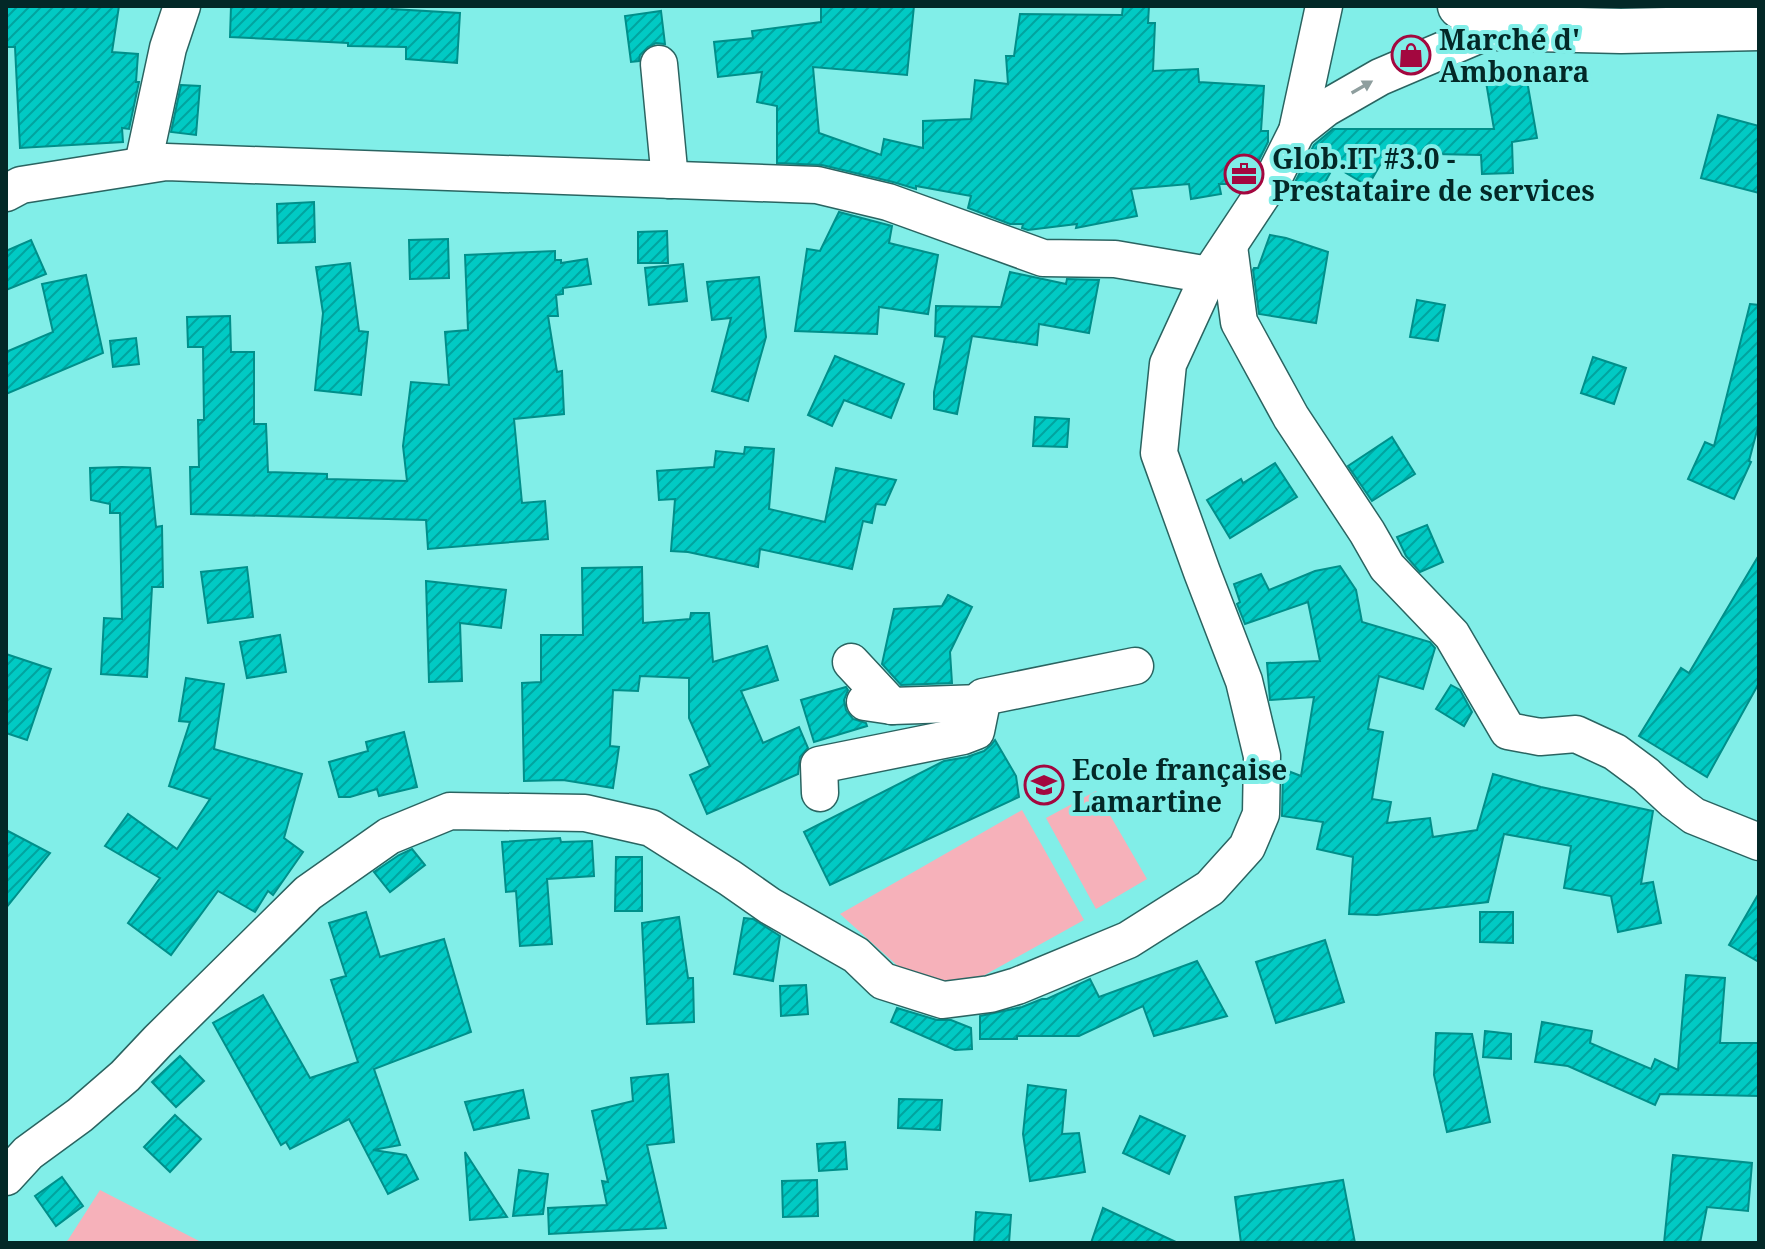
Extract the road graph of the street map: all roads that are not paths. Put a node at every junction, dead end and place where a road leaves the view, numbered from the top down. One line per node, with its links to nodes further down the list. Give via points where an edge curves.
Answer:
1 (182, 6): 7 (street)
2 (1324, 6): 6 (street)
3 (1477, 17): 4 (main road, via 1621,31); 6 (street, one-way to 3)
4 (1759, 28)
5 (659, 64): 8 (street)
6 (1297, 131): 10 (street, via 1274,177)
7 (143, 164): 8 (street); 9 (street, via 21,185)
8 (670, 180): 10 (street, via 817,185 888,202 1043,258)
9 (6, 193)
10 (1219, 260): 15 (street, via 1239,322 1291,417 1387,567 1452,635 1508,731 1540,737 1576,734 1615,752 1694,816); 16 (street, via 1168,364 1159,453 1244,681 1262,756 1261,814 1247,847 1210,888 1128,940 1017,986 943,1000 883,981 856,955 651,828 585,813 450,811 389,836 308,893 125,1076 28,1153)
11 (851, 662): 13 (street, via 878,704)
12 (1135, 666): 13 (street, via 983,697)
13 (982, 703): 14 (street, via 976,731 963,736 819,765)
14 (820, 793)
15 (1759, 842)
16 (6, 1177)

